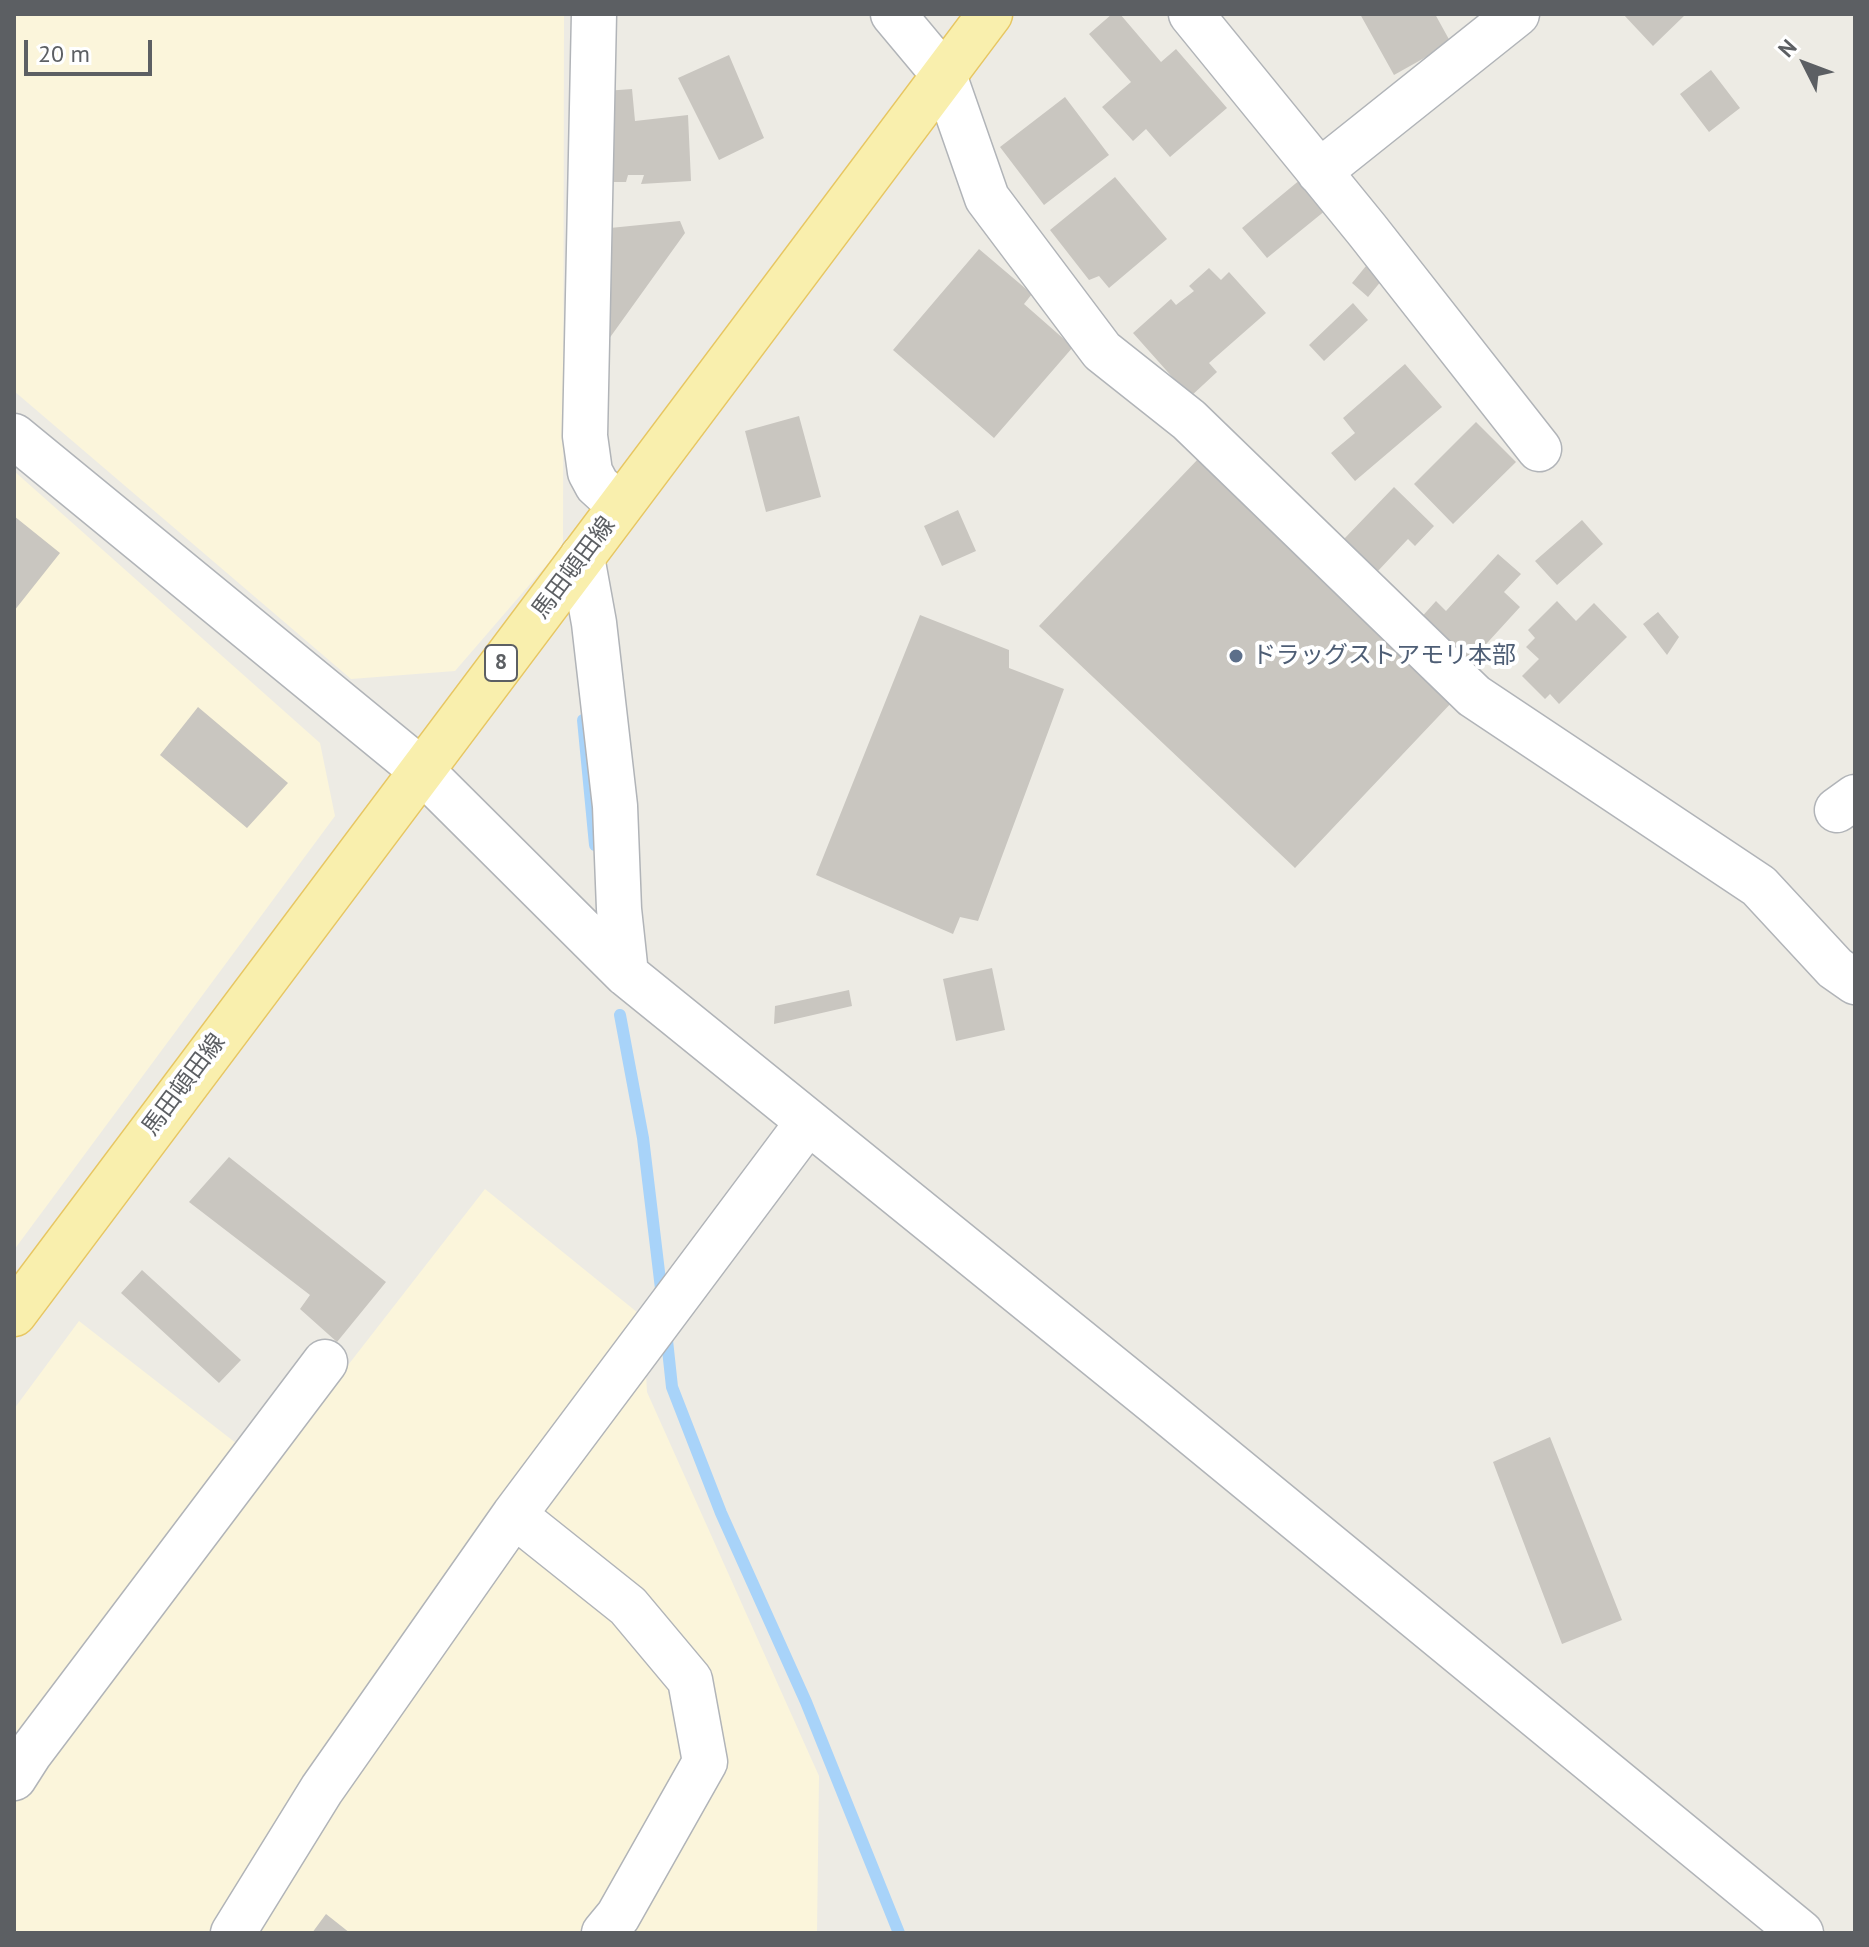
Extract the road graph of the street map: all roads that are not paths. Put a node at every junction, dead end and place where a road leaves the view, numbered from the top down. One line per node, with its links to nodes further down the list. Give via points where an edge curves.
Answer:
1 (594, 14): 10 (street, via 585,436 590,472)
2 (893, 14): 6 (street)
3 (990, 14): 6 (main road, 馬田頓田線 / 8)
4 (1191, 14): 7 (street)
5 (1517, 14): 7 (street)
6 (944, 75): 10 (main road, 馬田頓田線 / 8); 14 (street, via 987,198 1102,351 1189,420 1474,696 1759,886 1835,968)
7 (1319, 172): 9 (street)
8 (14, 436): 12 (street)
9 (1539, 449)
10 (620, 506): 11 (main road, 馬田頓田線 / 8)
11 (582, 557): 12 (main road, 馬田頓田線 / 8); 13 (street, via 615,806)
12 (420, 769): 13 (street); 16 (main road, 馬田頓田線 / 8)
13 (626, 974): 15 (street)
14 (1855, 982)
15 (808, 1122): 18 (street); 22 (street)
16 (14, 1314)
17 (325, 1362): 19 (street)
18 (514, 1515): 20 (street, via 322,1789); 21 (street, via 628,1606 690,1680 705,1762)
19 (19, 1757)
20 (233, 1933)
21 (604, 1933)
22 (1801, 1933)

